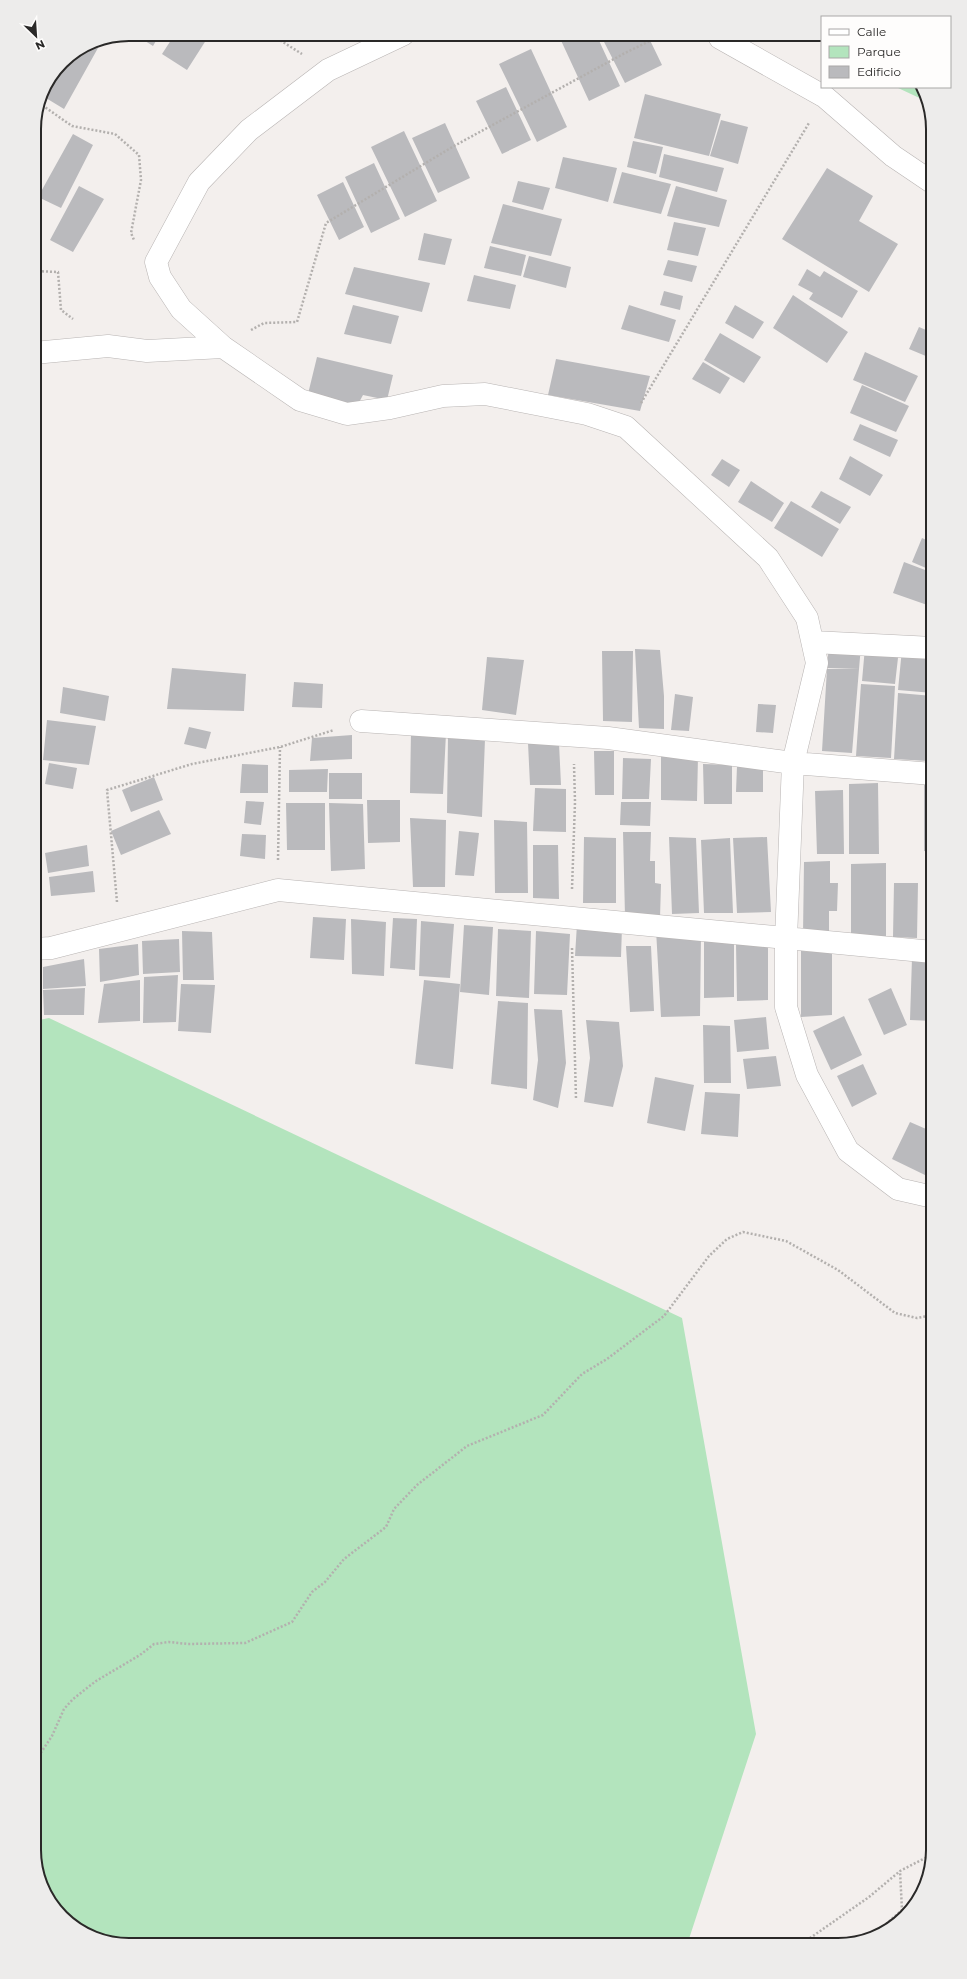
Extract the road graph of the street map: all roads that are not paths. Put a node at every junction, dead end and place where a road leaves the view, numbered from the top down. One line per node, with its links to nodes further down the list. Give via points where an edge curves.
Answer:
1 (389, 41): 4 (street, via 328,70 249,130 199,182 156,262 160,277 181,309)
2 (725, 41): 3 (street, via 825,97 893,156)
3 (926, 178)
4 (223, 347): 5 (street, via 147,351 108,346); 6 (street, via 300,400 347,414 390,408 443,396 485,394 587,414 626,427 768,558 808,618)
5 (41, 352)
6 (813, 642): 7 (street); 9 (street, via 817,663)
7 (926, 648)
8 (361, 721): 9 (street, via 608,738)
9 (793, 763): 10 (street); 11 (street)
10 (926, 773)
11 (786, 939): 12 (street, via 278,890); 13 (street); 14 (street, via 786,1007 807,1075 848,1151 898,1189)
12 (41, 949)
13 (926, 951)
14 (926, 1195)

